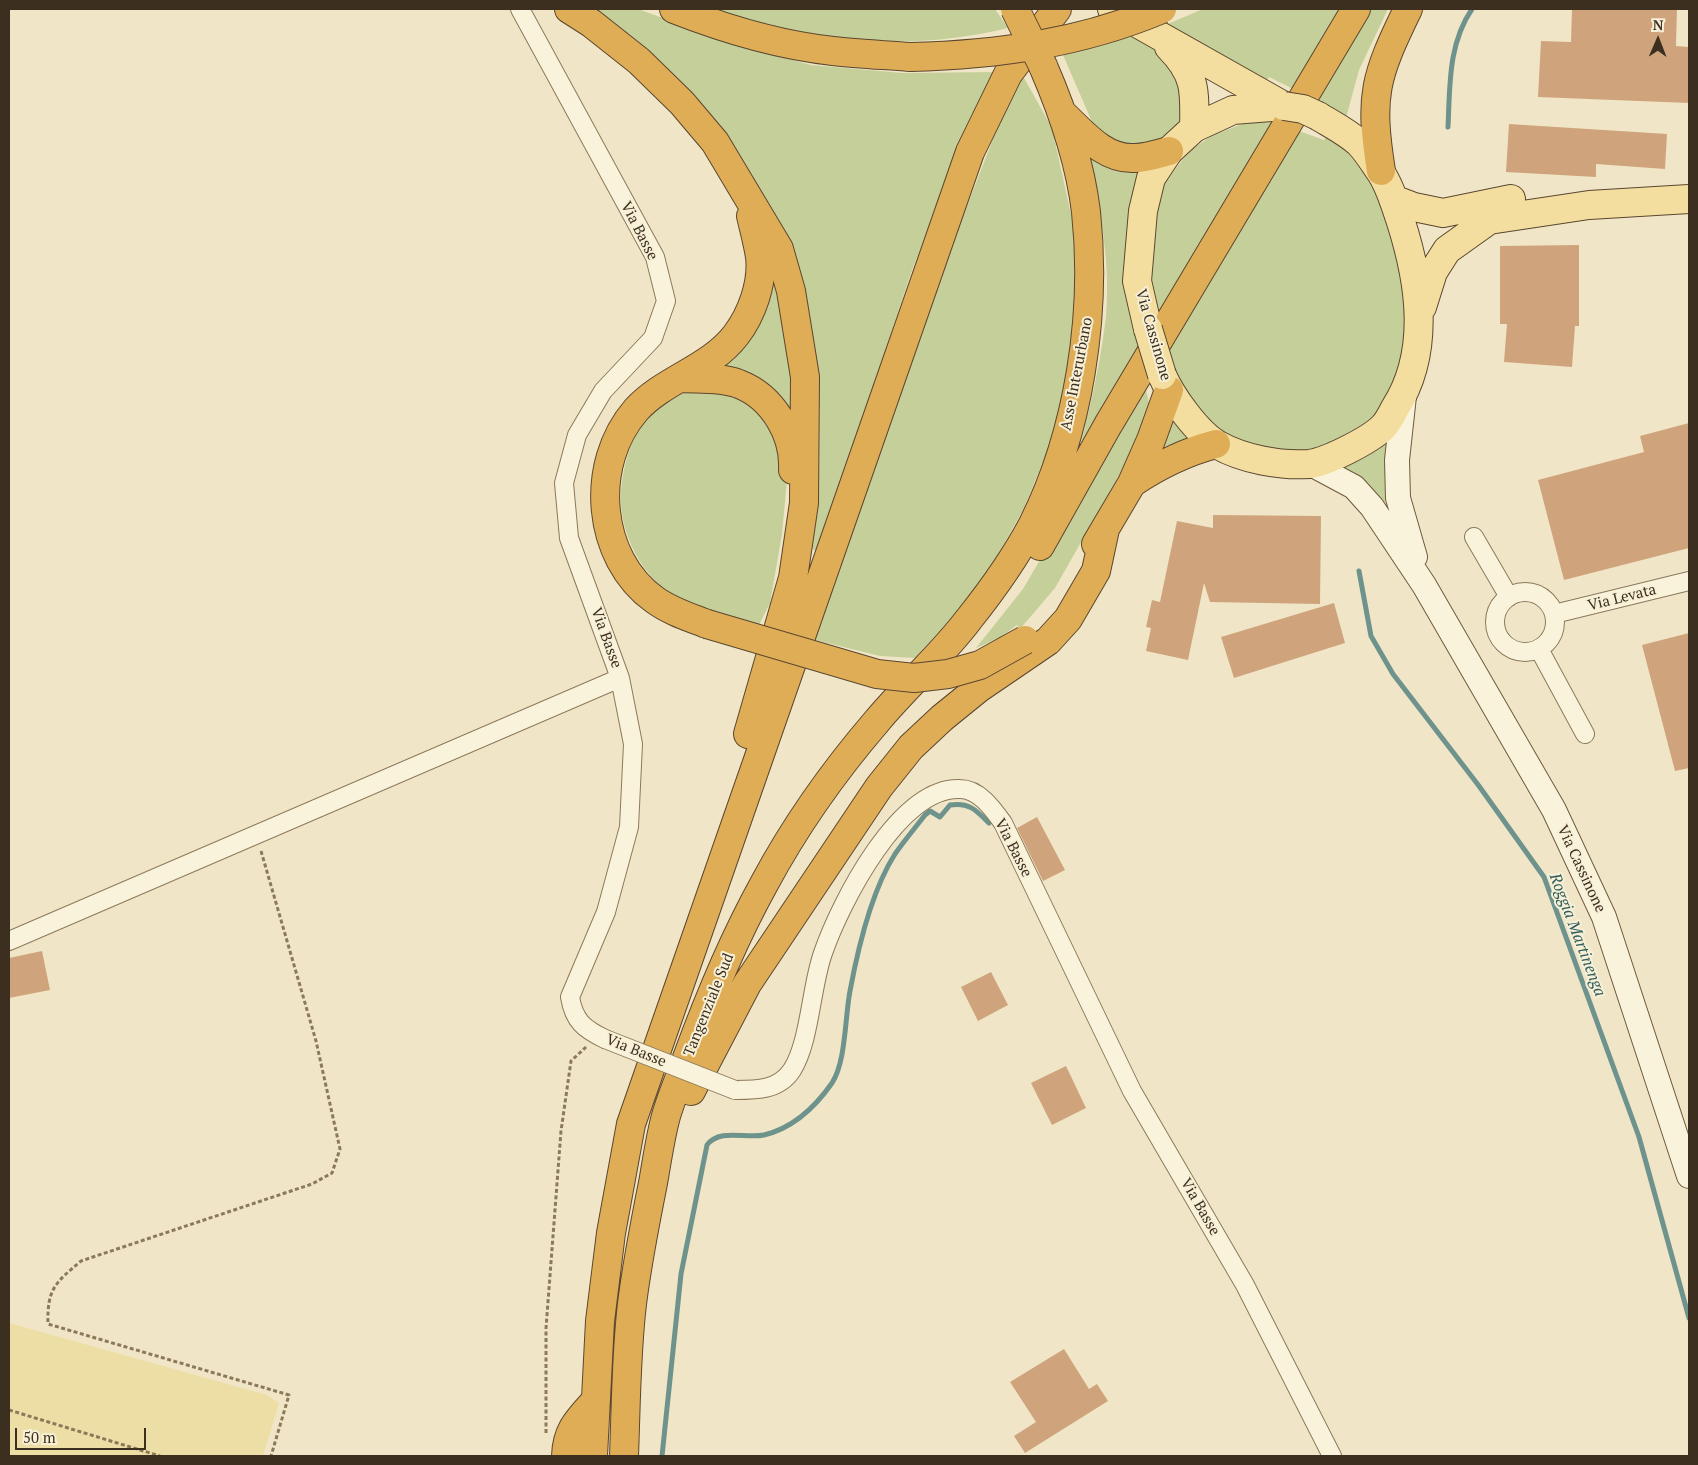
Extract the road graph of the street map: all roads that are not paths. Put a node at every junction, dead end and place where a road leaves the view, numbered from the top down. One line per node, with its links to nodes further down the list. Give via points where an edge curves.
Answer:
1 (520, 9): 36 (street, Via Basse, via 654,257 666,301 653,338 603,391 577,436 564,483 569,538)
2 (569, 9): 16 (highway, via 639,61 682,103 715,142)
3 (674, 9): 7 (highway, bridge, via 739,32 785,43 832,51 910,57 1028,48 1126,24)
4 (1014, 9): 12 (highway, Asse Interurbano, bridge)
5 (1057, 9): 39 (highway, via 1008,74 970,152)
6 (1112, 9): 10 (main road, Via Cassinone)
7 (1162, 9)
8 (1356, 9): 34 (highway, via 1005,603)
9 (1408, 9): 15 (highway, via 1384,59 1374,96)
10 (1159, 37): 11 (main road, Via Cassinone); 13 (main road, Via Cassinone, via 1184,62 1191,78 1195,102)
11 (1284, 106): 13 (main road, Via Cassinone, via 1233,110); 15 (main road, Via Cassinone, bridge, via 1318,116 1359,143)
12 (1064, 115): 14 (highway, via 1102,150 1120,158); 34 (highway, Asse Interurbano, via 1086,211 1088,320 1080,374 1053,479 1033,523 1004,573)
13 (1194, 128): 14 (main road, Via Cassinone)
14 (1169, 151): 22 (main road, Via Cassinone, bridge, via 1151,178 1138,243 1137,281)
15 (1380, 172): 17 (main road, Via Cassinone)
16 (744, 188): 21 (highway, via 760,257 758,286 736,336); 33 (highway, via 779,249 796,316 806,376 800,541)
17 (1393, 198): 19 (main road, via 1414,207 1443,213 1512,199 1546,199); 20 (main road, Via Cassinone, via 1409,248)
18 (1689, 199): 19 (main road)
19 (1589, 205): 20 (main road, via 1489,220 1447,250 1433,272)
20 (1420, 313): 23 (main road, Via Cassinone, via 1417,347)
21 (682, 378): 27 (highway, bridge, via 636,410 618,438 607,470 604,503 610,535 623,563 639,585 675,612 707,624 877,674 914,678 948,674 980,665 1006,652 1049,618); 33 (highway, via 740,384 771,406 790,440 794,466)
22 (1165, 382): 24 (main road, Via Cassinone, via 1189,418); 26 (highway, via 1151,440)
23 (1405, 393): 25 (main road, Via Cassinone, via 1384,426 1358,446); 30 (main road, Via Cassinone, via 1397,460 1398,498)
24 (1216, 444): 25 (main road, Via Cassinone, via 1240,455 1266,461); 26 (highway, via 1188,452)
25 (1311, 464): 30 (main road, Via Cassinone, via 1354,487 1372,507)
26 (1132, 483): 27 (highway)
27 (1105, 529): 40 (highway, via 1096,571 1068,620 1048,641 942,718 911,747 879,787 748,984 686,1100)
28 (1474, 537): 31 (street)
29 (1689, 581): 32 (street, Via Levata)
30 (1424, 585): 41 (main road, Via Cassinone, via 1554,810 1604,917)
31 (1509, 597): 32 (street, via 1522,593 1536,594); 35 (street, via 1498,611 1495,623 1502,642 1519,652)
32 (1554, 614): 35 (street, via 1553,635)
33 (780, 624): 39 (highway, via 739,767 708,857)
34 (966, 624): 40 (highway, Tangenziale Sud, via 877,721 837,772 776,864 735,938 714,985)
35 (1539, 649): 37 (street)
36 (620, 678): 38 (street); 46 (street, Via Basse, bridge, via 632,744 630,828 606,912 570,998 572,1012 581,1024 598,1036 735,1090 758,1090 780,1083 792,1071 800,1054 823,952 855,883 880,843 918,802 960,789 976,794 1003,823 1132,1091 1245,1285)
37 (1585, 734)
38 (9, 941)
39 (681, 978): 42 (highway, via 631,1124 608,1253)
40 (666, 1117): 45 (highway, Tangenziale Sud, via 632,1308)
41 (1689, 1176)
42 (596, 1400): 43 (highway, via 577,1421 567,1440); 44 (highway)
43 (566, 1456)
44 (593, 1456)
45 (624, 1456)
46 (1332, 1456)

